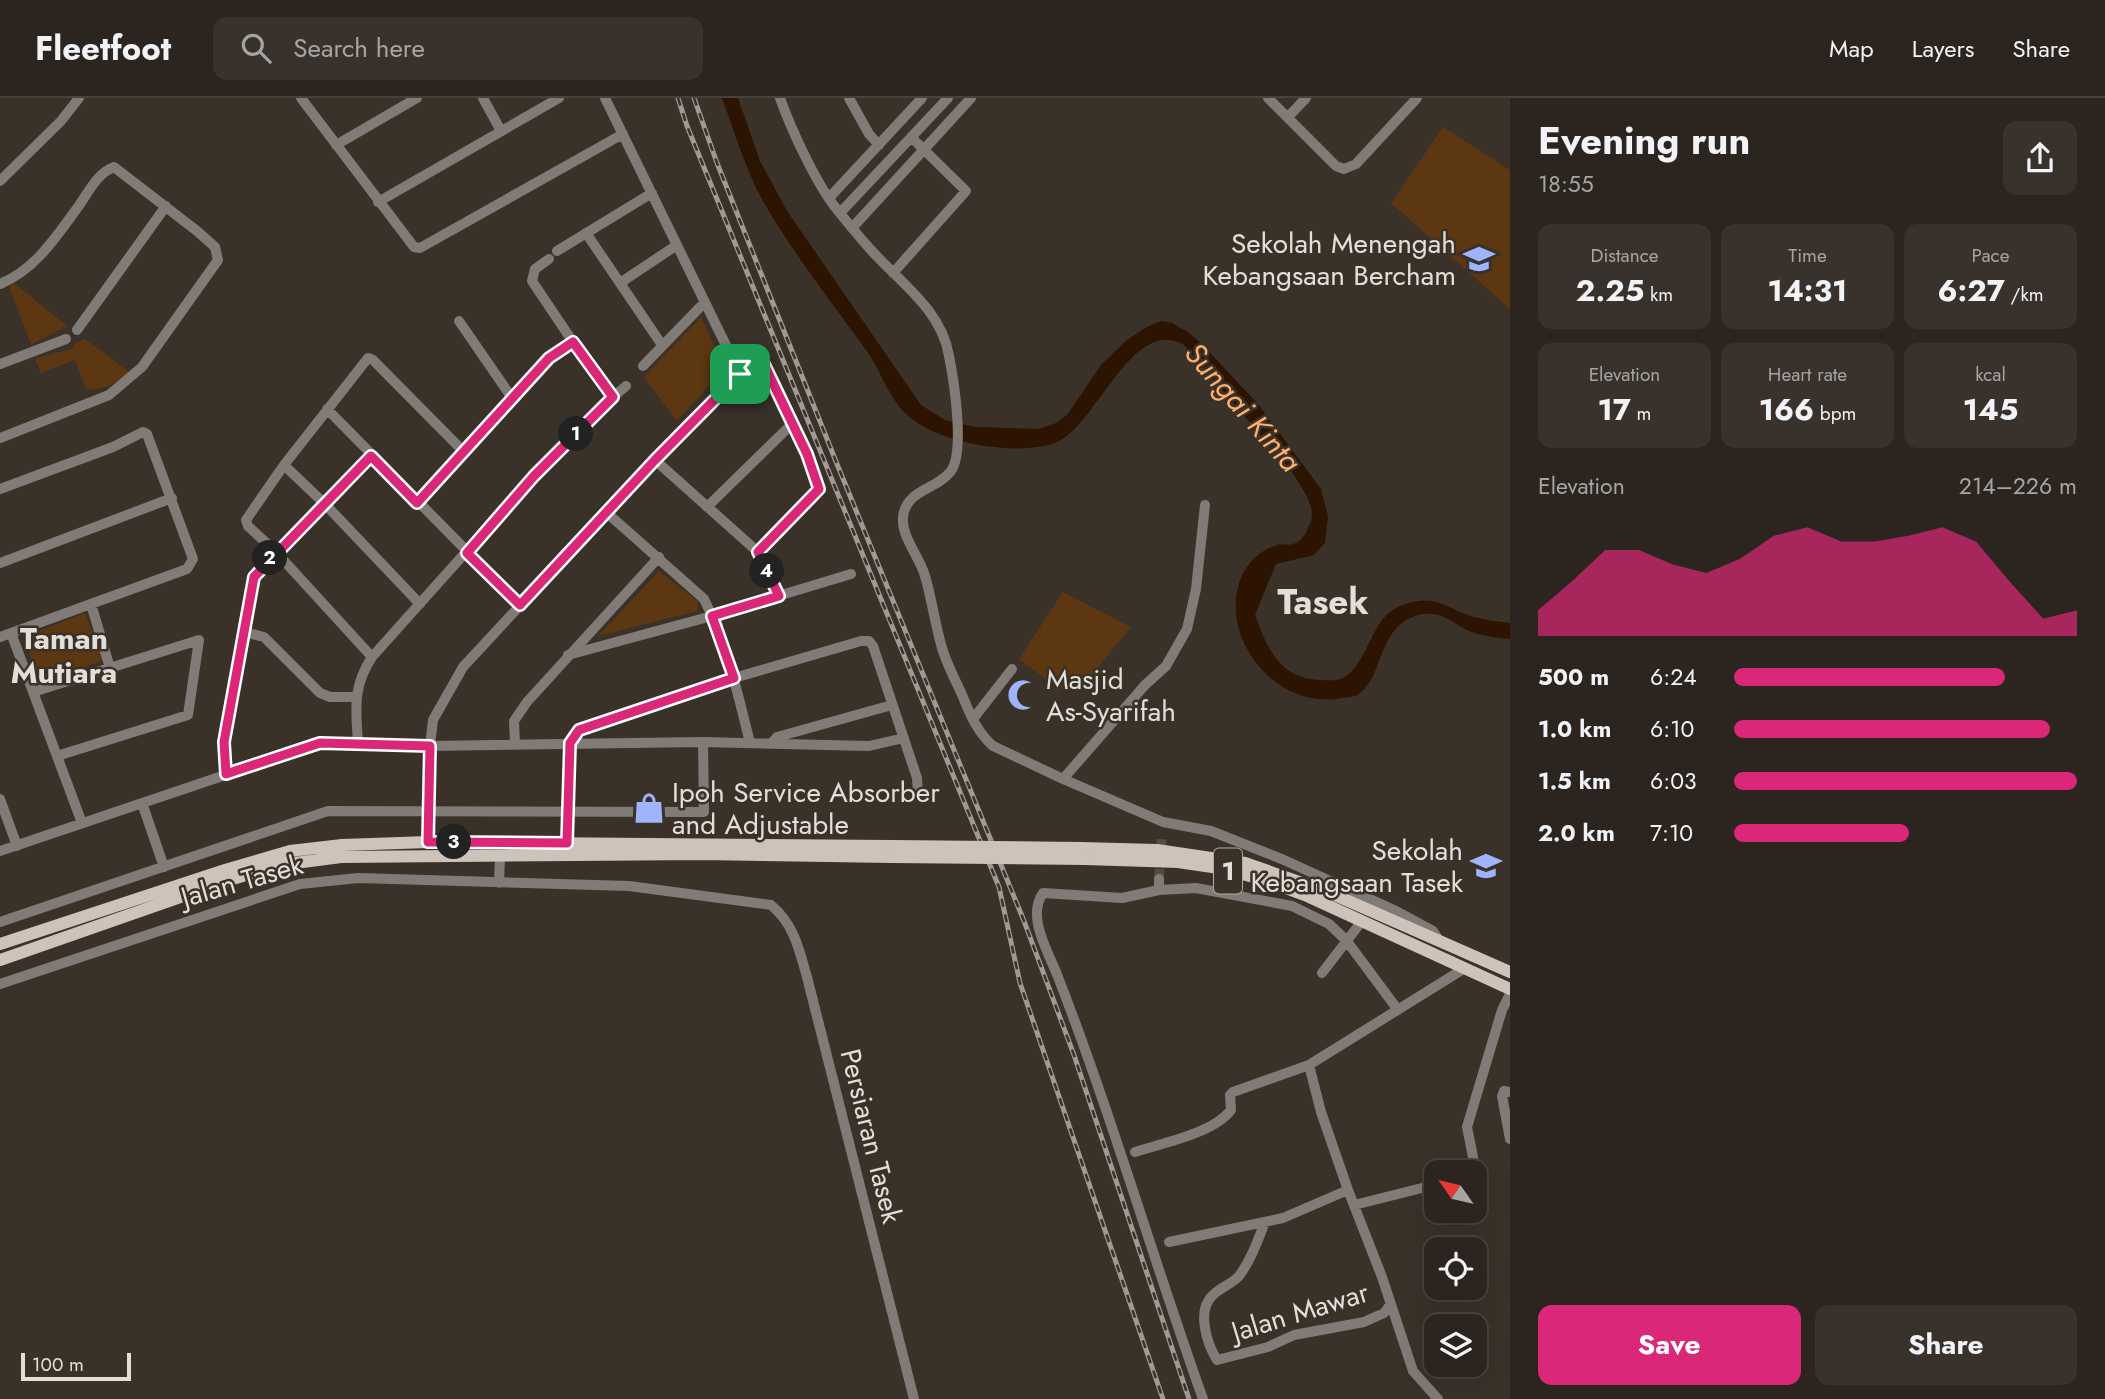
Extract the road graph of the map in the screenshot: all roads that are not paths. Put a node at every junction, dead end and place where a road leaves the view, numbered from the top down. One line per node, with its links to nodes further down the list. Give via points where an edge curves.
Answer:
1 (79, 98): 22 (street)
2 (301, 98): 19 (street)
3 (417, 98): 19 (street)
4 (483, 98): 16 (street)
5 (559, 98): 16 (street)
6 (605, 98): 17 (street)
7 (780, 98): 24 (street)
8 (849, 98): 20 (street)
9 (922, 98): 20 (street)
10 (948, 98): 18 (street)
11 (971, 98): 21 (street)
12 (1268, 98): 15 (street)
13 (1306, 98): 15 (street)
14 (1417, 98): 15 (street, via 1347,169 1339,168)
15 (1288, 117)
16 (501, 131): 25 (street)
17 (624, 134): 23 (street); 25 (street, via 420,248 414,247)
18 (911, 137): 21 (street); 27 (street)
19 (336, 145): 25 (street)
20 (879, 145): 24 (street)
21 (924, 149): 28 (street); 31 (street, via 966,193)
22 (0, 181)
23 (652, 193): 29 (street); 30 (street)
24 (829, 198): 27 (street)
25 (378, 202)
26 (166, 206): 33 (street, via 120,170 107,170 41,257); 36 (street); 48 (street, via 215,247 218,260 150,356 109,395)
27 (840, 214): 28 (street)
28 (852, 228): 31 (street)
29 (586, 233): 32 (street); 38 (street, via 535,269 532,281)
30 (677, 245): 32 (street); 34 (street)
31 (893, 273): 82 (street, via 936,319 946,339 957,412 952,469 911,497 903,518 925,574 942,649)
32 (620, 283): 39 (street)
33 (0, 284)
34 (705, 302): 39 (street); 42 (street)
35 (459, 321): 45 (street)
36 (77, 330)
37 (66, 339): 40 (street)
38 (573, 342): 44 (street); 45 (street, via 549,358)
39 (662, 345): 41 (street)
40 (0, 364)
41 (643, 366)
42 (740, 374): 47 (street, via 762,360); 51 (street)
43 (626, 386): 44 (street)
44 (613, 397): 62 (street, via 551,458)
45 (512, 398): 49 (street)
46 (327, 410): 49 (street, via 368,358); 50 (street); 52 (street)
47 (792, 424): 58 (street); 61 (street, via 819,489)
48 (0, 438)
49 (464, 452): 56 (street)
50 (371, 456): 55 (street); 56 (street)
51 (655, 460): 58 (street); 59 (street)
52 (284, 465): 55 (street); 60 (street, via 245,522)
53 (0, 489): 54 (street, via 143,432)
54 (172, 498): 64 (street); 67 (street, via 192,564)
55 (324, 503): 60 (street); 68 (street)
56 (417, 503): 62 (street)
57 (1205, 505): 95 (street, via 1187,629 1166,666)
58 (707, 507): 61 (street)
59 (606, 512): 63 (street); 69 (street)
60 (276, 552): 71 (street, via 254,577); 75 (street)
61 (758, 552): 66 (street)
62 (467, 553): 68 (street); 69 (street)
63 (659, 557): 70 (street, via 699,594); 74 (street)
64 (0, 563)
65 (851, 574): 66 (street)
66 (779, 596): 70 (street)
67 (91, 604): 72 (street); 76 (street)
68 (420, 604): 75 (street)
69 (520, 605): 92 (street, via 463,667 434,716)
70 (712, 616): 74 (street); 78 (street)
71 (244, 632): 80 (street, via 264,637 320,693); 94 (street, via 224,742)
72 (11, 633): 73 (street); 79 (street)
73 (0, 637)
74 (568, 654): 87 (street, via 517,715)
75 (372, 657): 80 (street, via 359,679)
76 (110, 668): 79 (street); 93 (street, via 200,640 188,715)
77 (1012, 669): 82 (street)
78 (734, 678): 81 (street, via 869,641); 88 (street, via 583,726); 89 (street)
79 (33, 692): 93 (street)
80 (356, 697): 86 (street)
81 (892, 705): 83 (street); 84 (street)
82 (973, 719): 95 (street, via 993,746)
83 (806, 730): 90 (street); 91 (street)
84 (904, 738): 91 (street, via 869,746); 96 (street)
85 (703, 742): 88 (street); 89 (street); 100 (street, Jalan Tasek, via 704,812)
86 (358, 743): 92 (street); 94 (street, via 320,743)
87 (514, 743): 88 (street); 92 (street)
88 (570, 743): 100 (street)
89 (750, 743): 90 (street)
90 (772, 743): 91 (street)
91 (804, 744)
92 (430, 746): 99 (street)
93 (57, 756): 102 (street)
94 (226, 774): 98 (street)
95 (1063, 779): 101 (street)
96 (918, 796)
97 (0, 799): 106 (street)
98 (142, 803): 102 (street); 111 (street)
99 (428, 810): 100 (street, Jalan Tasek); 104 (street); 111 (street, Jalan Tasek, via 328,811)
100 (568, 812): 105 (street)
101 (1163, 822): 103 (street); 114 (street, via 1237,839)
102 (82, 823): 106 (street)
103 (1162, 835)
104 (428, 842): 105 (main road, 1); 120 (main road, 1, via 290,851)
105 (567, 843): 107 (main road, 1)
106 (17, 846): 108 (street)
107 (893, 851): 109 (main road, 1, bridge); 110 (main road, 1)
108 (0, 852)
109 (1083, 853): 115 (main road, 1, via 1157,850 1245,863); 116 (main road, 1, via 1178,862 1261,879)
110 (500, 856): 112 (street); 121 (main road, 1, via 341,857 280,865)
111 (164, 867): 117 (street, Jalan Tasek)
112 (499, 883): 113 (street, Jalan Tasek, via 629,886); 127 (street, Jalan Tasek, via 358,878 300,884)
113 (757, 901): 142 (street, Persiaran Tasek, via 771,905 793,930)
114 (1399, 913): 115 (street); 119 (street, via 1433,931)
115 (1382, 915): 119 (main road, 1)
116 (1362, 920): 118 (street); 124 (main road, 1)
117 (0, 922)
118 (1346, 940): 126 (street); 129 (street); 143 (street, via 1329,924 1292,906 1196,888 1159,885 1122,898 1043,893 1036,908 1038,926 1076,1024)
119 (1439, 940): 125 (main road, 1)
120 (0, 944)
121 (34, 948): 122 (main road); 123 (main road, 1)
122 (0, 953)
123 (0, 960)
124 (1465, 968): 128 (main road, 1); 129 (street)
125 (1510, 972)
126 (1322, 974)
127 (0, 984)
128 (1510, 991): 130 (street)
129 (1398, 1010): 131 (street)
130 (1506, 1010): 135 (street, via 1467,1127)
131 (1309, 1065): 134 (street, via 1233,1093 1231,1110 1216,1123); 137 (street)
132 (1510, 1092): 133 (street, via 1504,1091 1502,1096)
133 (1510, 1139)
134 (1135, 1152)
135 (1474, 1160)
136 (1424, 1187): 138 (street)
137 (1348, 1190): 138 (street); 139 (street)
138 (1354, 1205): 141 (street)
139 (1265, 1222): 140 (street); 141 (street, Jalan Mawar, via 1242,1272 1211,1296 1203,1314 1217,1360 1294,1335 1364,1322 1384,1313)
140 (1169, 1242)
141 (1391, 1304): 144 (street, via 1413,1371)
142 (914, 1399)
143 (1203, 1399)
144 (1438, 1399)

